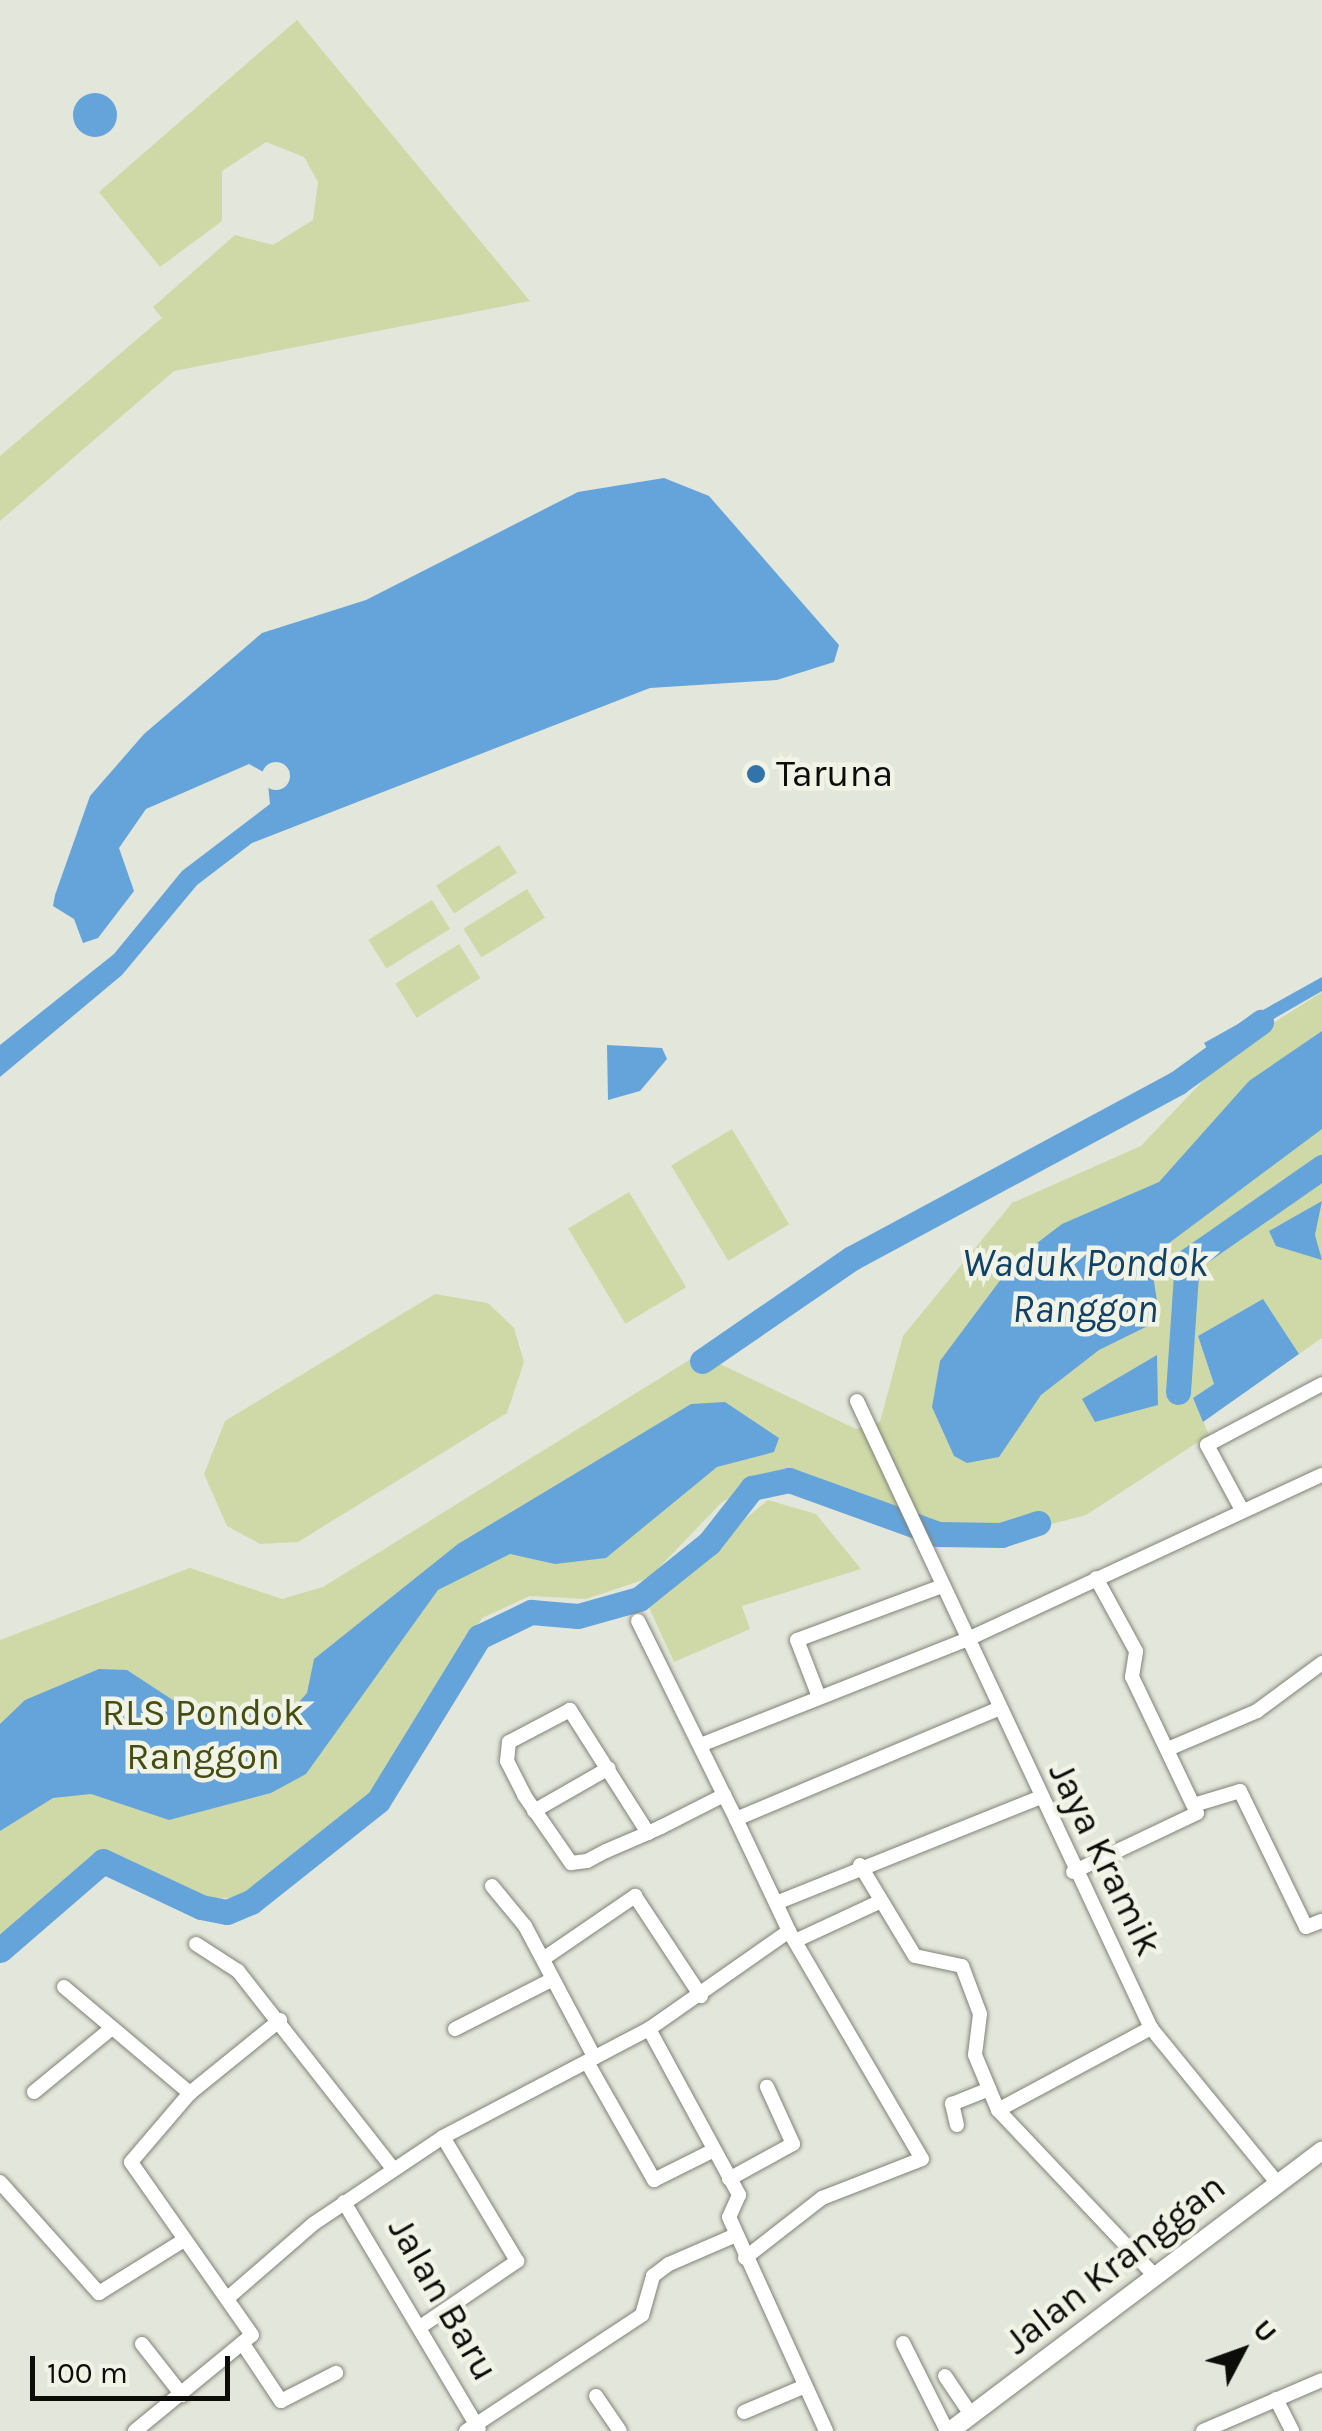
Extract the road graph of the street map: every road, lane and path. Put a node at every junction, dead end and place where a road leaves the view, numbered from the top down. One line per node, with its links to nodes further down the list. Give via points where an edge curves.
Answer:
1 (1322, 1384): 4 (street, via 1207,1445)
2 (857, 1401): 6 (street, Jaya Kramik)
3 (1322, 1475): 4 (street)
4 (1242, 1510): 5 (street)
5 (1096, 1578): 8 (street); 13 (street, via 1136,1651 1132,1677)
6 (942, 1586): 8 (street, Jaya Kramik); 10 (street, via 796,1640)
7 (638, 1621): 12 (street)
8 (966, 1640): 10 (street); 11 (street, Jaya Kramik)
9 (1322, 1663): 13 (street, via 1257,1711)
10 (818, 1697): 12 (street)
11 (1000, 1708): 16 (street, Jaya Kramik); 19 (street)
12 (703, 1744): 15 (street)
13 (1168, 1749): 17 (street)
14 (609, 1768): 18 (street); 18 (street, via 563,1708 506,1748); 20 (street)
15 (724, 1795): 19 (street); 20 (street)
16 (1038, 1798): 21 (street); 22 (street, Jaya Kramik)
17 (1197, 1804): 22 (street, via 1190,1820); 26 (street, via 1240,1791 1306,1926)
18 (534, 1812): 20 (street, via 576,1864)
19 (736, 1820): 25 (street)
20 (648, 1833)
21 (860, 1865): 24 (street); 25 (street)
22 (1073, 1872): 35 (street, Jaya Kramik)
23 (492, 1886): 29 (street)
24 (879, 1902): 27 (street); 40 (street, via 914,1956 962,1966 980,2014 976,2055)
25 (776, 1903): 27 (street)
26 (1322, 1920)
27 (792, 1936): 32 (street); 55 (street, via 922,2159 822,2198)
28 (196, 1944): 33 (street, via 238,1971)
29 (543, 1959): 30 (street); 32 (street, via 635,1896)
30 (551, 1980): 36 (street); 38 (street)
31 (64, 1987): 37 (street)
32 (701, 1996): 34 (street)
33 (280, 2020): 42 (street); 48 (street)
34 (650, 2028): 38 (street); 46 (street)
35 (1152, 2028): 43 (street); 51 (street, Jaya Kramik)
36 (455, 2030)
37 (108, 2032): 41 (street); 42 (street)
38 (591, 2060): 45 (street); 46 (street, via 654,2180)
39 (767, 2088): 49 (street, via 793,2144)
40 (989, 2089): 43 (street); 44 (street, via 952,2104)
41 (34, 2092)
42 (190, 2092): 54 (street, via 130,2158)
43 (998, 2110): 56 (street)
44 (958, 2125)
45 (444, 2136): 48 (street); 58 (street, via 516,2262)
46 (712, 2151): 49 (street)
47 (1322, 2151): 51 (main road, Jalan Kranggan)
48 (394, 2169): 52 (street)
49 (729, 2179): 53 (street, via 740,2200 729,2217)
50 (0, 2182): 54 (street, via 99,2293)
51 (1276, 2182): 56 (main road, Jalan Kranggan)
52 (344, 2202): 57 (street); 58 (street, Jalan Baru)
53 (736, 2235): 55 (street); 71 (street, via 692,2249 652,2276 642,2315)
54 (184, 2240): 57 (street)
55 (745, 2258): 65 (street)
56 (1152, 2273): 70 (main road, Jalan Kranggan)
57 (230, 2296): 61 (street, via 252,2335)
58 (423, 2325): 71 (street, Jalan Baru)
59 (142, 2344): 66 (street)
60 (903, 2344): 75 (street)
61 (245, 2347): 62 (street, via 281,2401); 66 (street)
62 (336, 2373)
63 (946, 2376): 70 (street)
64 (1322, 2380): 68 (street)
65 (803, 2387): 69 (street); 74 (street)
66 (182, 2395): 72 (street)
67 (596, 2396): 73 (street)
68 (1276, 2398): 76 (street); 77 (street)
69 (744, 2412)
70 (972, 2416): 75 (main road, Jalan Kranggan)
71 (474, 2429)
72 (135, 2431)
73 (620, 2431)
74 (826, 2431)
75 (948, 2431)
76 (1203, 2431)
77 (1292, 2431)

